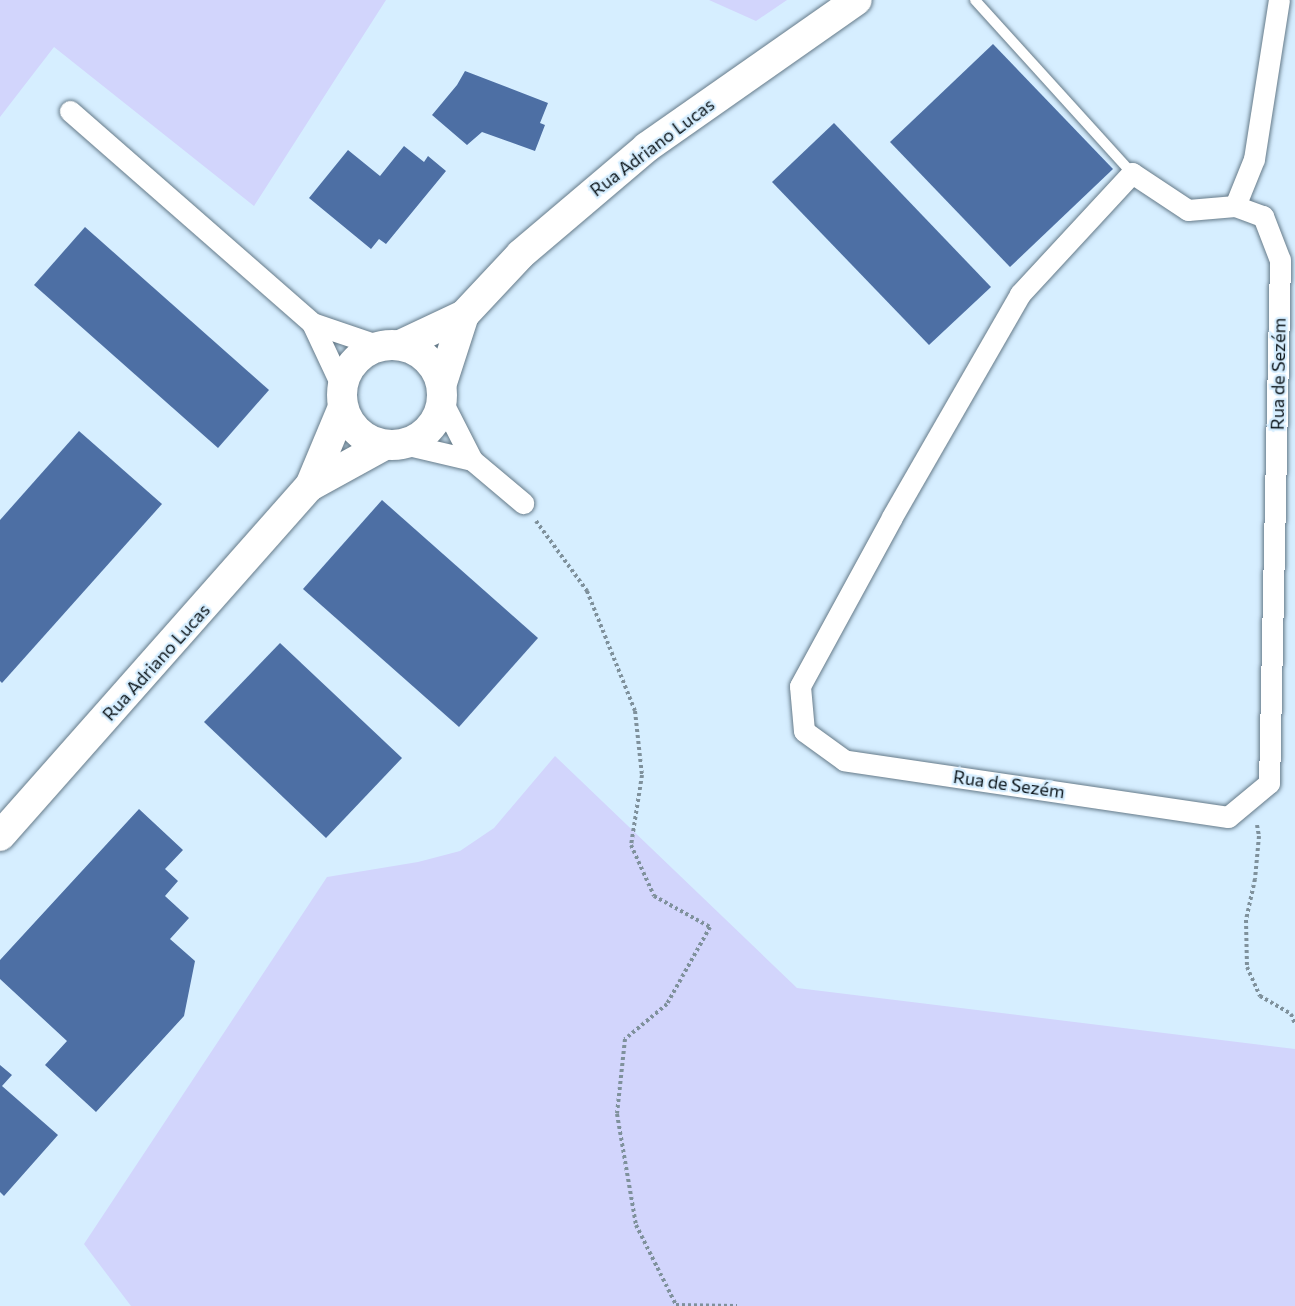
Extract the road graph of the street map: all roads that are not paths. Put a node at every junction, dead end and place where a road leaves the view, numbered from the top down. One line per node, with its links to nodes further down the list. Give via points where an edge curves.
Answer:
1 (857, 0): 7 (street, Rua Adriano Lucas, via 647,147 521,254)
2 (975, 0): 5 (lane)
3 (1279, 0): 6 (street, via 1254,159)
4 (70, 111): 8 (street)
5 (1132, 173): 6 (street, via 1188,210); 6 (street, Rua de Sezém, via 1020,294 800,686 804,731 844,760 1228,817 1269,783 1280,260 1263,216)
6 (1235, 206)
7 (464, 315): 9 (street, Rua Adriano Lucas); 10 (street, Rua Adriano Lucas)
8 (312, 323): 9 (street); 11 (street)
9 (390, 346): 10 (street, via 414,349 426,358 436,370); 11 (street, via 355,361 346,373)
10 (442, 393): 12 (street, via 430,430 418,439); 13 (street)
11 (342, 397): 12 (street, via 348,421 358,432 370,441); 14 (street, Rua Adriano Lucas)
12 (394, 445): 13 (street); 14 (street, Rua Adriano Lucas)
13 (472, 460): 15 (street)
14 (310, 486): 16 (street, Rua Adriano Lucas)
15 (523, 503)
16 (0, 836)

